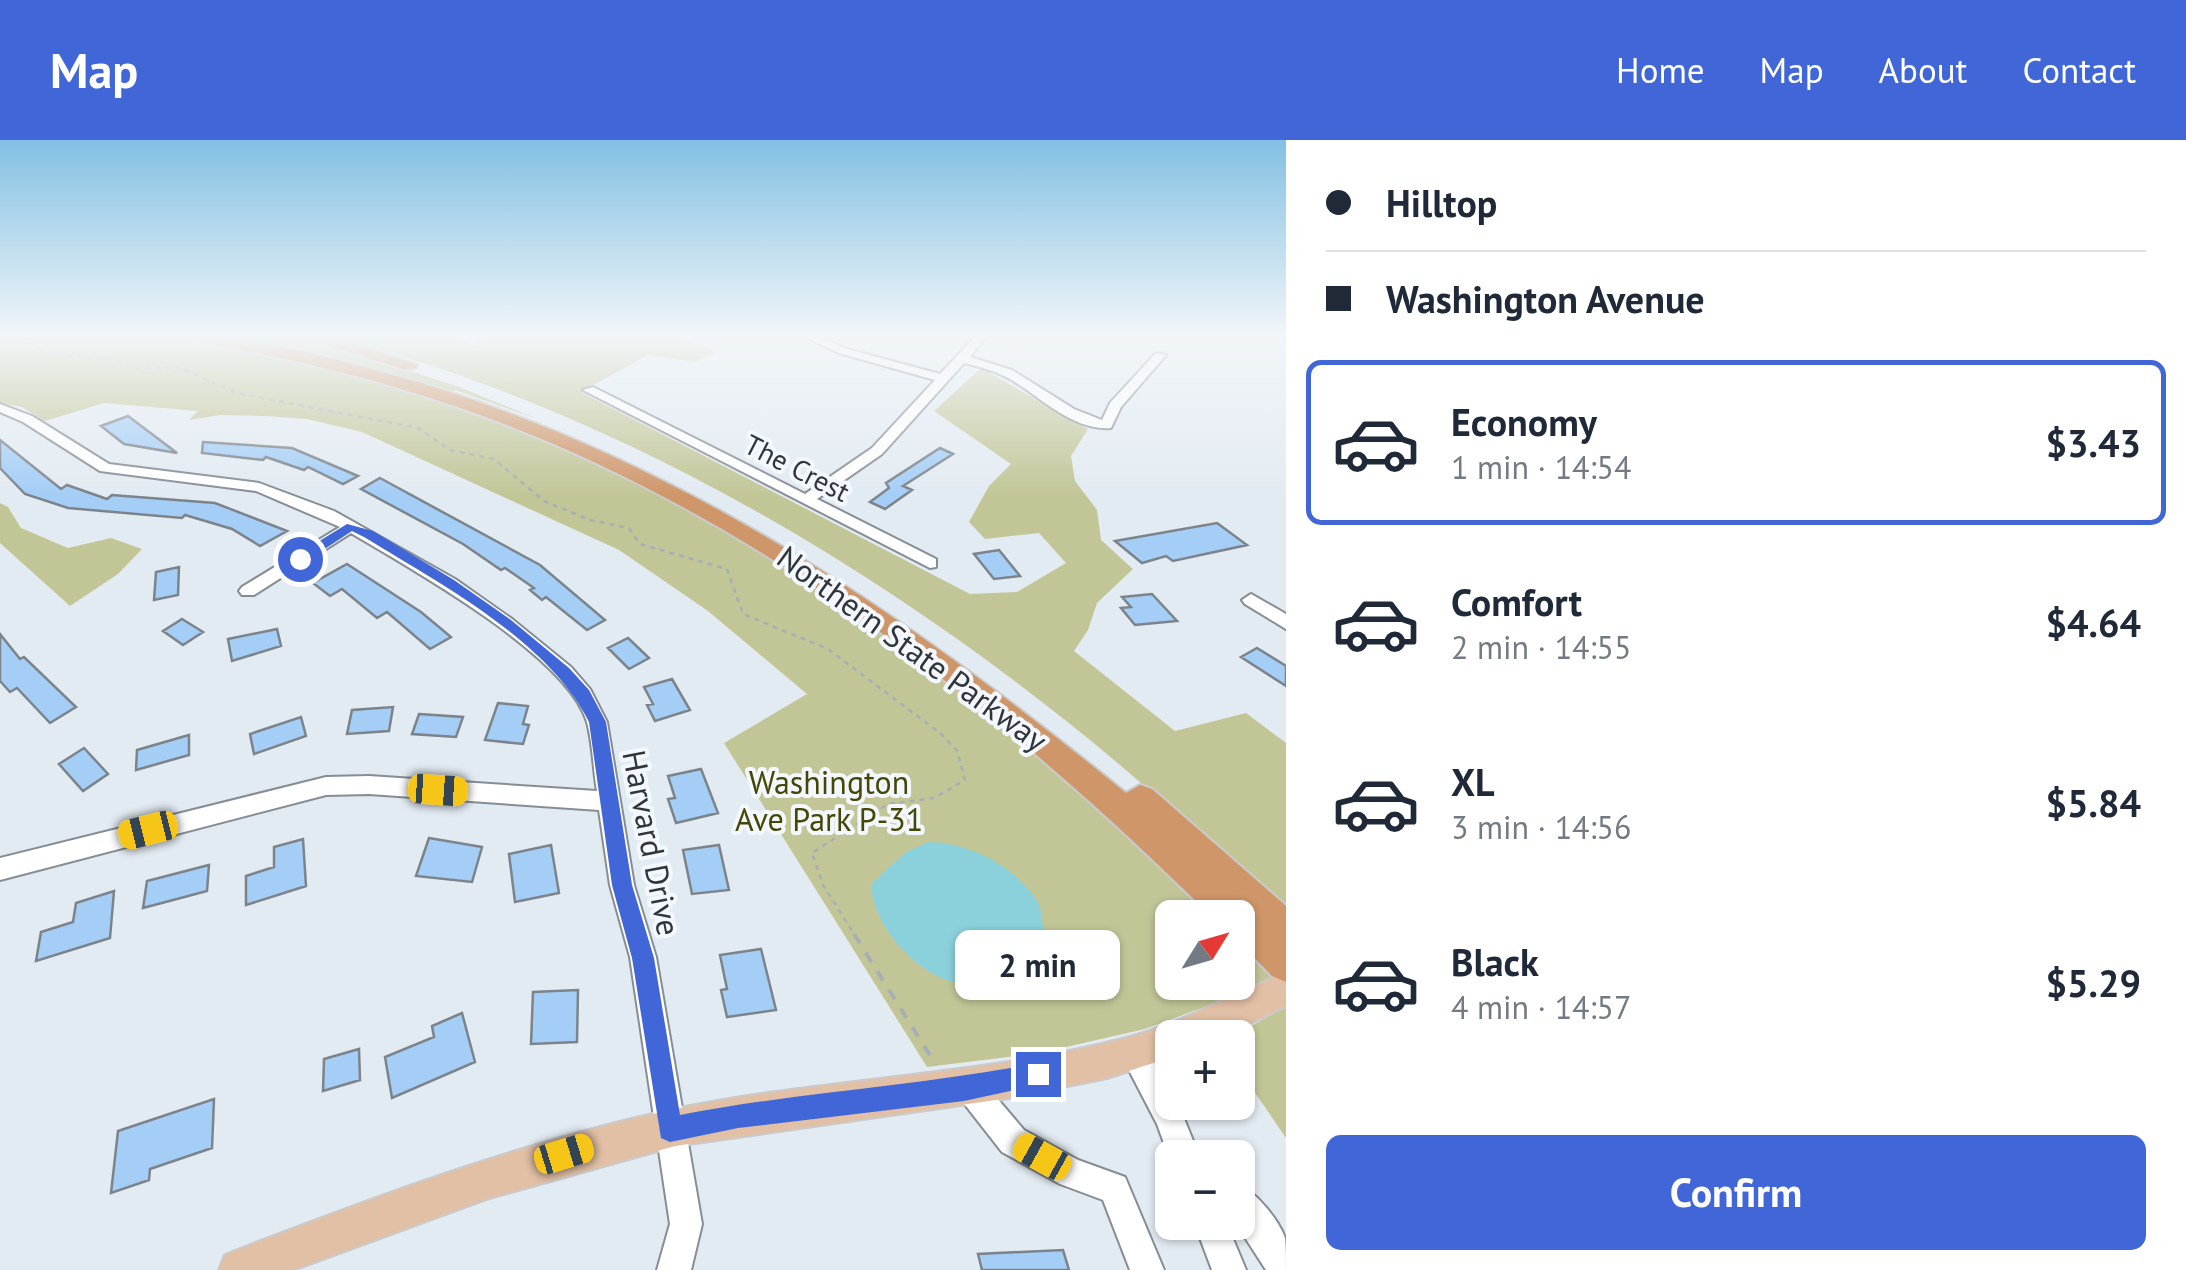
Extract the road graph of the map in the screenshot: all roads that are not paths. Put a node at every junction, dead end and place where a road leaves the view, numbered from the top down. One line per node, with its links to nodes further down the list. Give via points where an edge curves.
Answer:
1 (419, 390): 16 (highway, Northern State Parkway, via 597,455 716,515 856,600)
2 (476, 390): 16 (highway, Northern State Parkway, via 661,471 799,547 939,640 1056,729)
3 (589, 390): 8 (street, The Crest)
4 (934, 390): 8 (street, via 876,450)
5 (1036, 390): 6 (street, via 1102,425)
6 (1130, 390)
7 (0, 408): 9 (street, Harvard Drive, via 104,468 259,487)
8 (806, 500): 10 (street, The Crest)
9 (352, 526): 11 (street); 14 (street, Harvard Drive, via 449,583 564,672 597,722)
10 (930, 562)
11 (248, 591)
12 (1251, 600): 13 (street)
13 (1286, 623)
14 (610, 801): 15 (street, via 326,786); 24 (street, Harvard Drive)
15 (0, 869)
16 (1267, 923): 17 (highway, Northern State Parkway)
17 (1286, 962)
18 (1286, 988): 19 (main road)
19 (1217, 1020)
20 (1155, 1046): 21 (main road)
21 (1134, 1053): 22 (main road); 23 (street)
22 (960, 1089): 24 (main road); 31 (street, via 1013,1141 1114,1188)
23 (1172, 1124): 25 (street); 26 (street)
24 (670, 1130): 29 (main road, via 467,1182); 30 (street, Harvard Drive, via 686,1224)
25 (1178, 1140)
26 (1186, 1140)
27 (1255, 1223): 33 (street)
28 (1217, 1240): 32 (street)
29 (240, 1270)
30 (674, 1270)
31 (1147, 1270)
32 (1229, 1270)
33 (1283, 1270)

